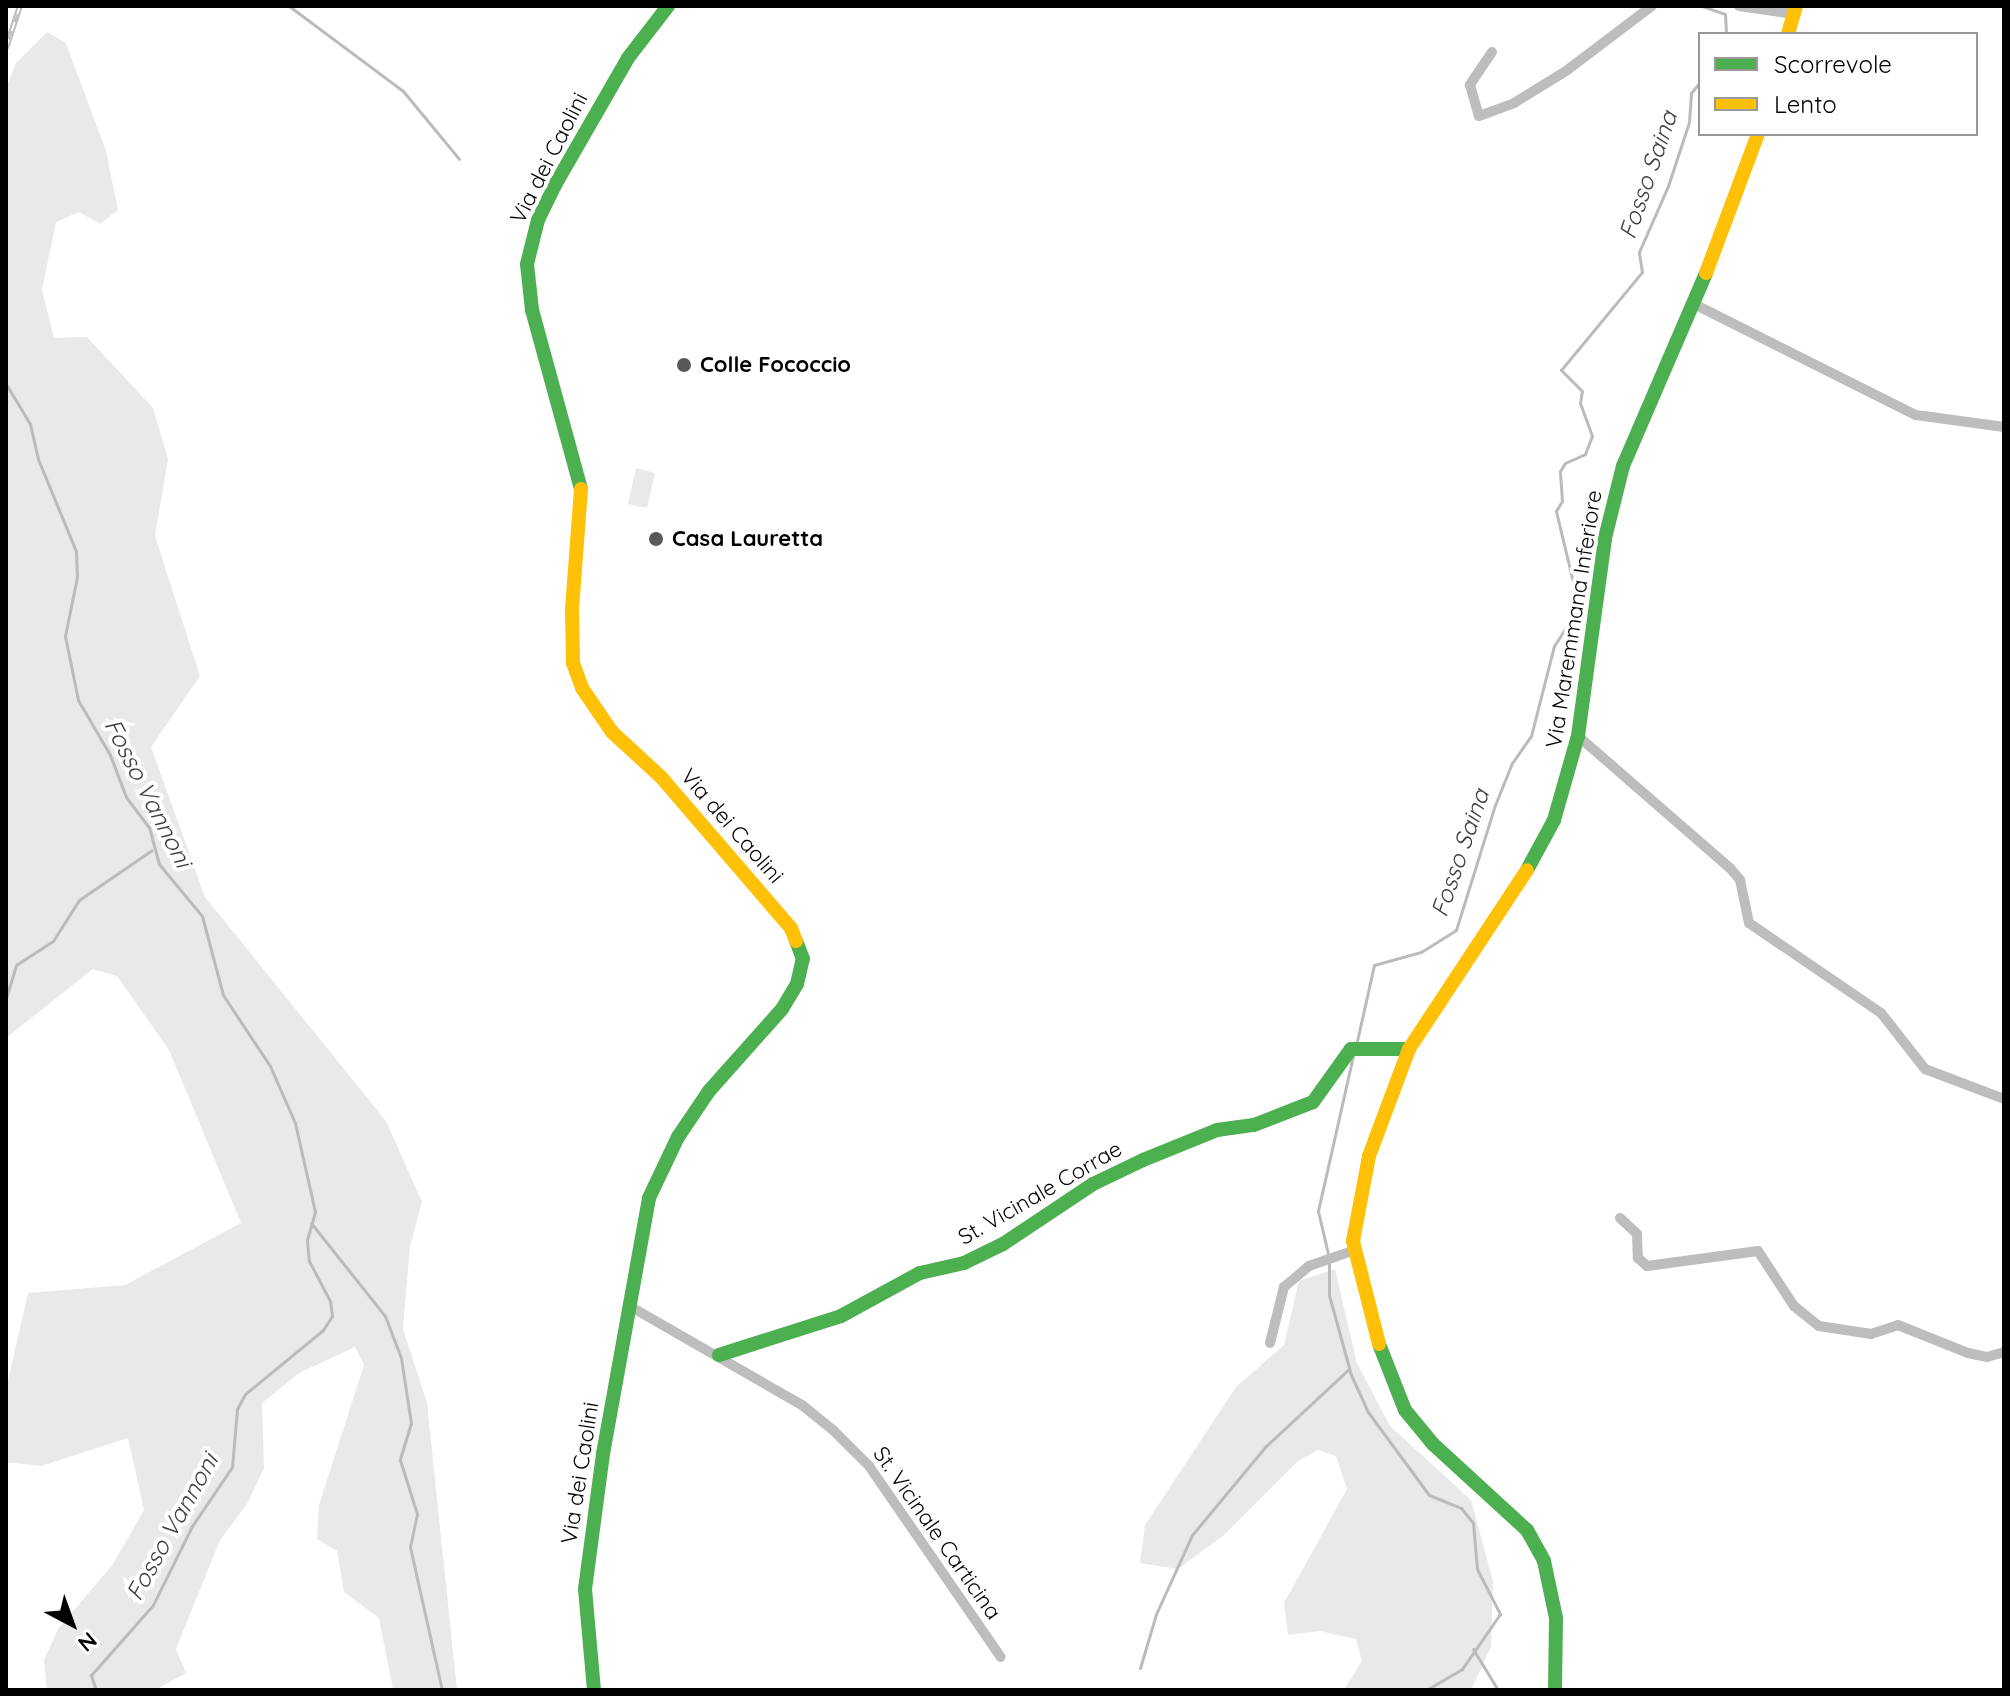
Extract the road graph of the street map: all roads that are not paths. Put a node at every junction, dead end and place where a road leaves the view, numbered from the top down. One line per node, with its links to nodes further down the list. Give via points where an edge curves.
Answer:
1 (668, 6): 15 (street, Via dei Caolini, via 628,58 555,185 538,220 527,264 532,310 584,498 572,610 573,663 582,688 612,732 661,777 791,928 803,959 797,984 782,1009 709,1091 660,1171 649,1198)
2 (1652, 6): 6 (street, via 1566,71 1514,103 1479,116 1470,85)
3 (1739, 6): 4 (street)
4 (1794, 10): 5 (street)
5 (1788, 32)
6 (1492, 52)
7 (1757, 136): 8 (street, Via Maremmana Inferiore)
8 (1692, 303): 9 (street, via 1916,415); 10 (street, Via Maremmana Inferiore, via 1623,466 1605,538)
9 (2004, 427)
10 (1578, 736): 11 (street, Via Maremmana Inferiore, via 1543,846); 12 (street, via 1730,868 1740,880 1749,923 1881,1013 1925,1069)
11 (1409, 1049): 14 (street, Via Maremmana Inferiore, via 1369,1156); 18 (street, St. Vicinale Corrae, via 1351,1049 1313,1102 1254,1125 1217,1130 1143,1160 1093,1184 976,1257 908,1277 812,1327)
12 (2004, 1099)
13 (1620, 1218): 17 (street, via 1637,1234 1638,1258 1647,1266 1758,1251 1794,1306 1819,1326 1871,1334 1898,1325 1968,1353 1987,1357)
14 (1352, 1251): 16 (street, via 1309,1266 1284,1287); 21 (street, Via Maremmana Inferiore, via 1386,1369 1405,1410 1433,1444 1527,1530 1544,1561 1556,1618)
15 (633, 1308): 18 (street, St. Vicinale Carticina); 20 (street, Via dei Caolini, via 603,1454 585,1589)
16 (1270, 1343)
17 (2004, 1352)
18 (719, 1355): 19 (street, St. Vicinale Carticina, via 802,1405 869,1466)
19 (1001, 1657)
20 (594, 1690)
21 (1555, 1690)

